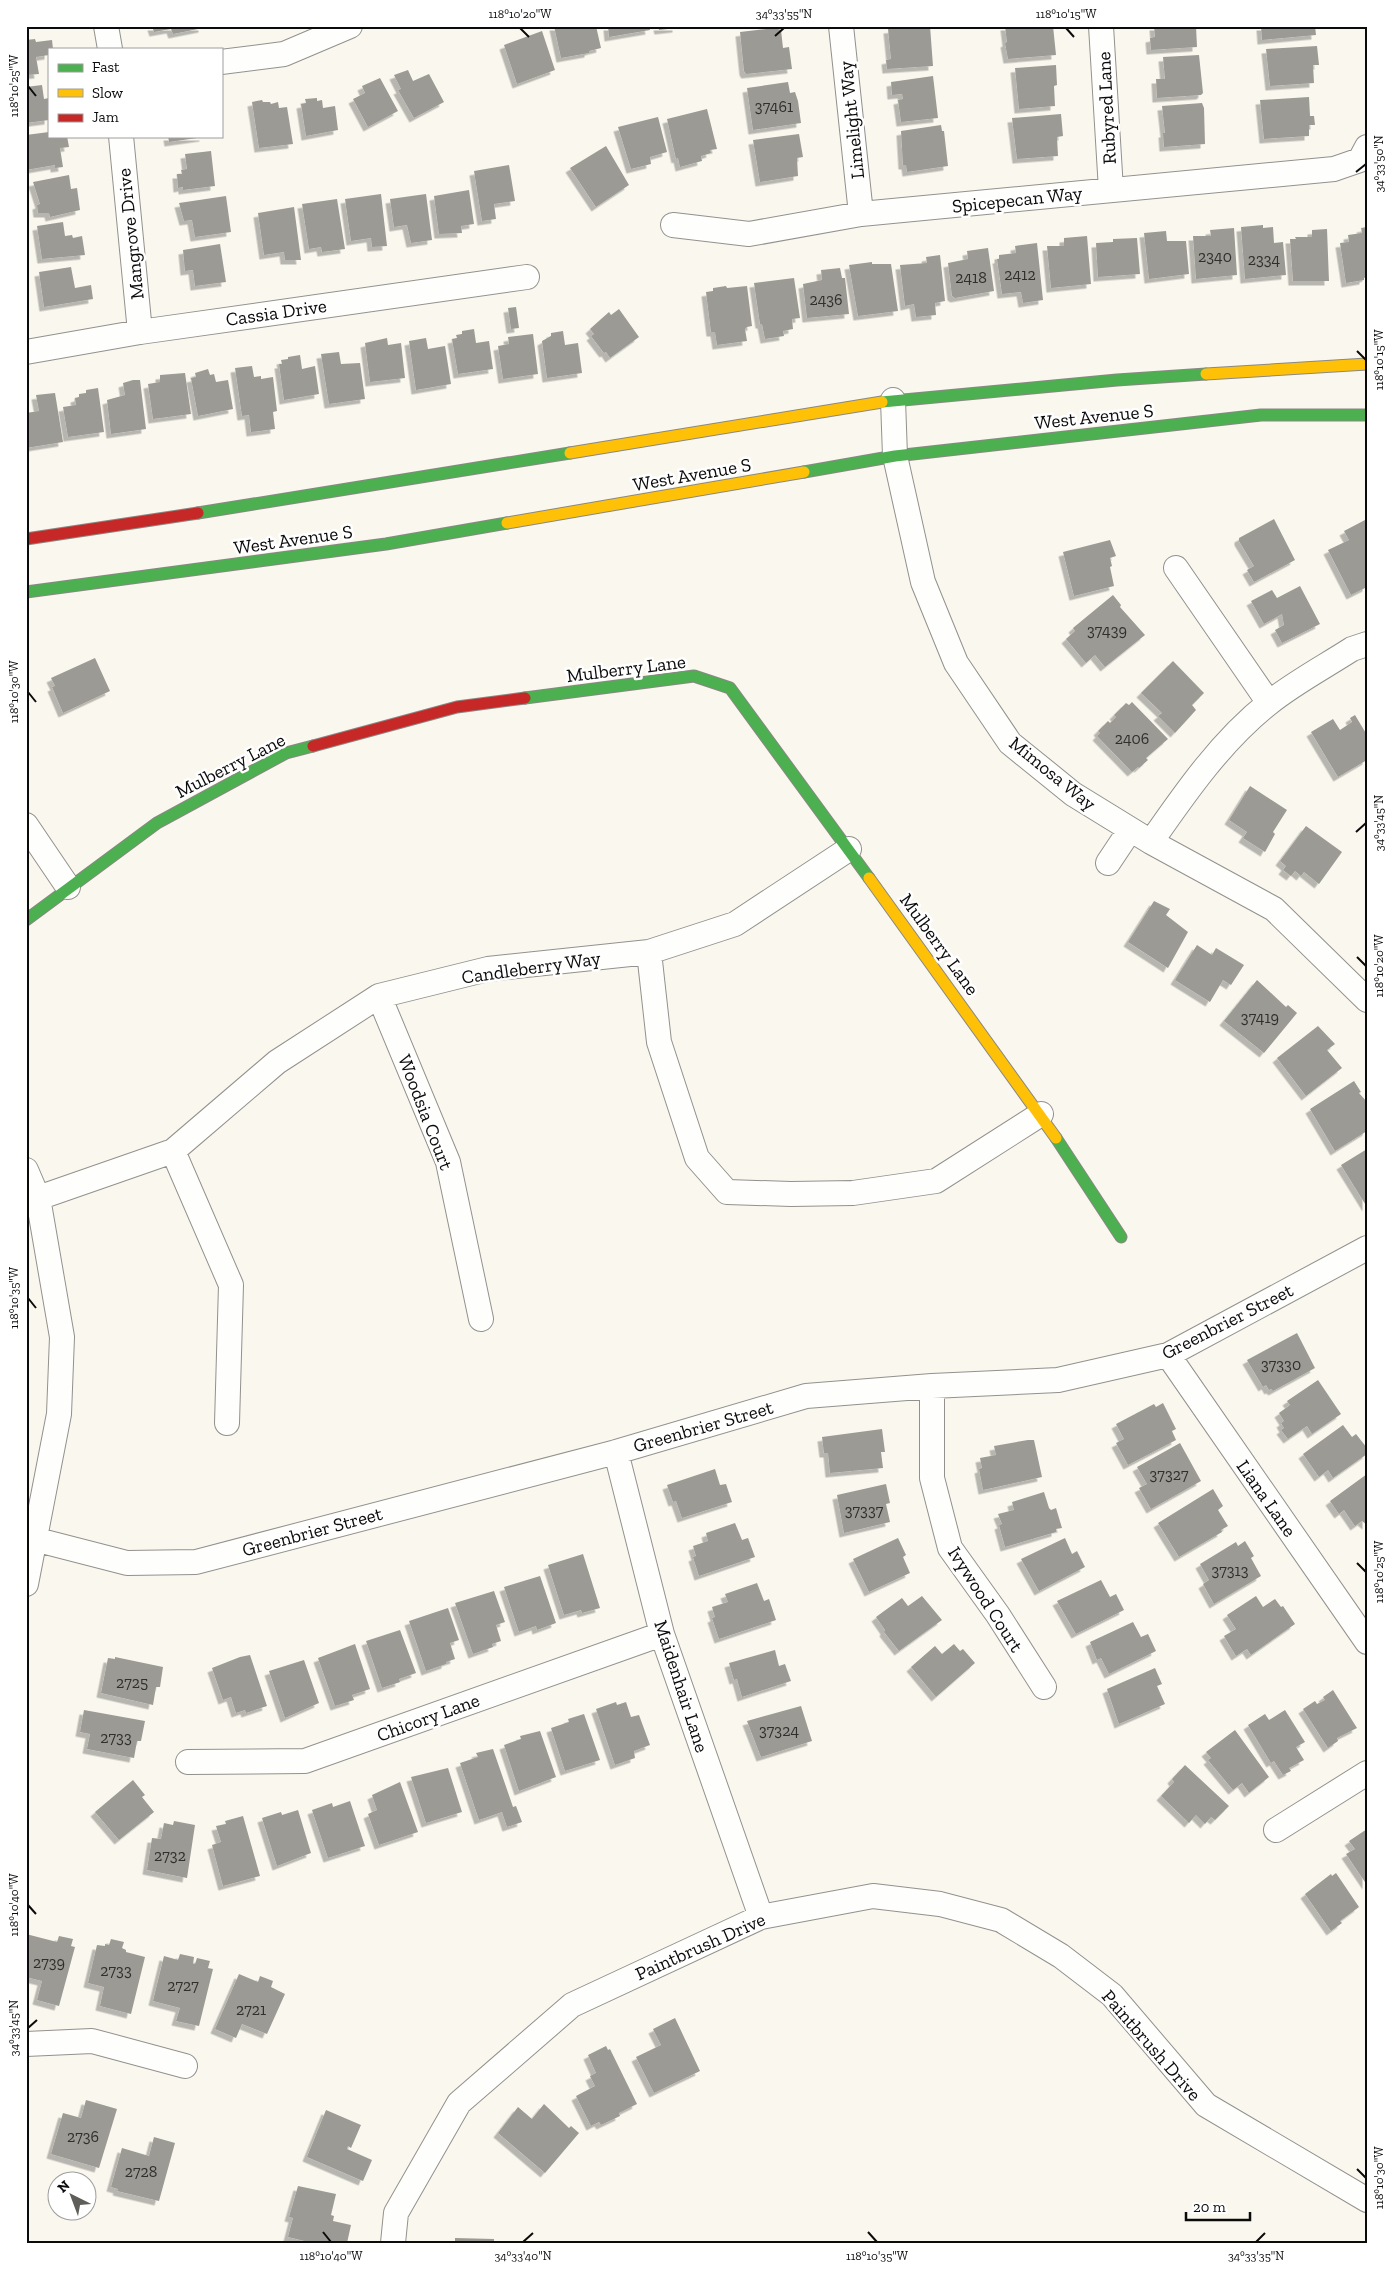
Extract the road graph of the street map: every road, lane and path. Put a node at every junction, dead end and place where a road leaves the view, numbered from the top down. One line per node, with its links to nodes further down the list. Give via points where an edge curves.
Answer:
1 (106, 26): 5 (street)
2 (350, 26): 6 (street, via 284,54)
3 (841, 26): 10 (street, Limelight Way)
4 (1101, 26): 9 (street, Rubyred Lane)
5 (110, 48)
6 (222, 62)
7 (120, 138): 13 (street, Mangrove Drive)
8 (1363, 153): 9 (street, Spicepecan Way, via 1334,169)
9 (1111, 190): 10 (street, Spicepecan Way)
10 (861, 214): 11 (street, Spicepecan Way, via 749,234)
11 (673, 224)
12 (526, 276): 13 (street, Cassia Drive)
13 (140, 332): 14 (street, Cassia Drive)
14 (26, 352)
15 (1367, 364): 16 (street, West Avenue S, via 1118,380)
16 (893, 400): 18 (street, Mimosa Way); 19 (street, West Avenue S, via 238,508)
17 (1367, 415): 18 (street, West Avenue S, via 1261,415)
18 (895, 456): 21 (street, West Avenue S, via 386,544); 25 (street, Mimosa Way, via 923,582 956,664 1010,743 1073,794)
19 (26, 539)
20 (1176, 568): 23 (street)
21 (26, 592)
22 (1367, 644): 23 (street, via 1352,649)
23 (1269, 703): 26 (street, via 1204,768)
24 (26, 825): 29 (street)
25 (1130, 830): 26 (street, Mimosa Way); 28 (street)
26 (1151, 842): 33 (street, Mimosa Way, via 1274,910)
27 (849, 849): 29 (street, Mulberry Lane, via 730,688 694,676 457,707 286,753 157,823); 31 (street, Candleberry Way, via 735,924); 34 (street, Mulberry Lane)
28 (1108, 862)
29 (68, 887): 30 (street, Mulberry Lane)
30 (26, 920)
31 (649, 952): 32 (street, Candleberry Way, via 488,969); 34 (street, via 664,1060 697,1158 727,1192 853,1193 936,1181)
32 (379, 996): 35 (street, Candleberry Way, via 277,1062); 40 (street, Woodsia Court, via 448,1162)
33 (1367, 1000)
34 (1041, 1114): 38 (street, Mulberry Lane)
35 (173, 1151): 37 (street, Candleberry Way); 43 (street, via 232,1286)
36 (26, 1170): 37 (street)
37 (38, 1198): 45 (street, via 62,1337 59,1414)
38 (1121, 1238)
39 (1367, 1248): 41 (street, Greenbrier Street)
40 (481, 1319)
41 (1168, 1355): 42 (street, Greenbrier Street, via 1058,1380); 48 (street, Liana Lane)
42 (932, 1386): 44 (street, Greenbrier Street, via 806,1396); 49 (street, Ivywood Court, via 932,1478 950,1548)
43 (227, 1423)
44 (616, 1452): 45 (street, Greenbrier Street, via 196,1562 127,1563); 47 (street, Maidenhair Lane)
45 (31, 1538): 46 (street)
46 (26, 1584)
47 (662, 1634): 50 (street, Chicory Lane, via 305,1761); 53 (street, Maidenhair Lane)
48 (1367, 1642)
49 (1044, 1687)
50 (188, 1762)
51 (1367, 1773): 52 (street)
52 (1276, 1830)
53 (761, 1916): 56 (street, Paintbrush Drive, via 873,1896 940,1904 1001,1920 1061,1956 1112,1995 1206,2106); 57 (street, Paintbrush Drive, via 572,2005 458,2103 396,2213)
54 (26, 2044): 55 (street, via 92,2041)
55 (185, 2066)
56 (1367, 2200)
57 (393, 2243)

